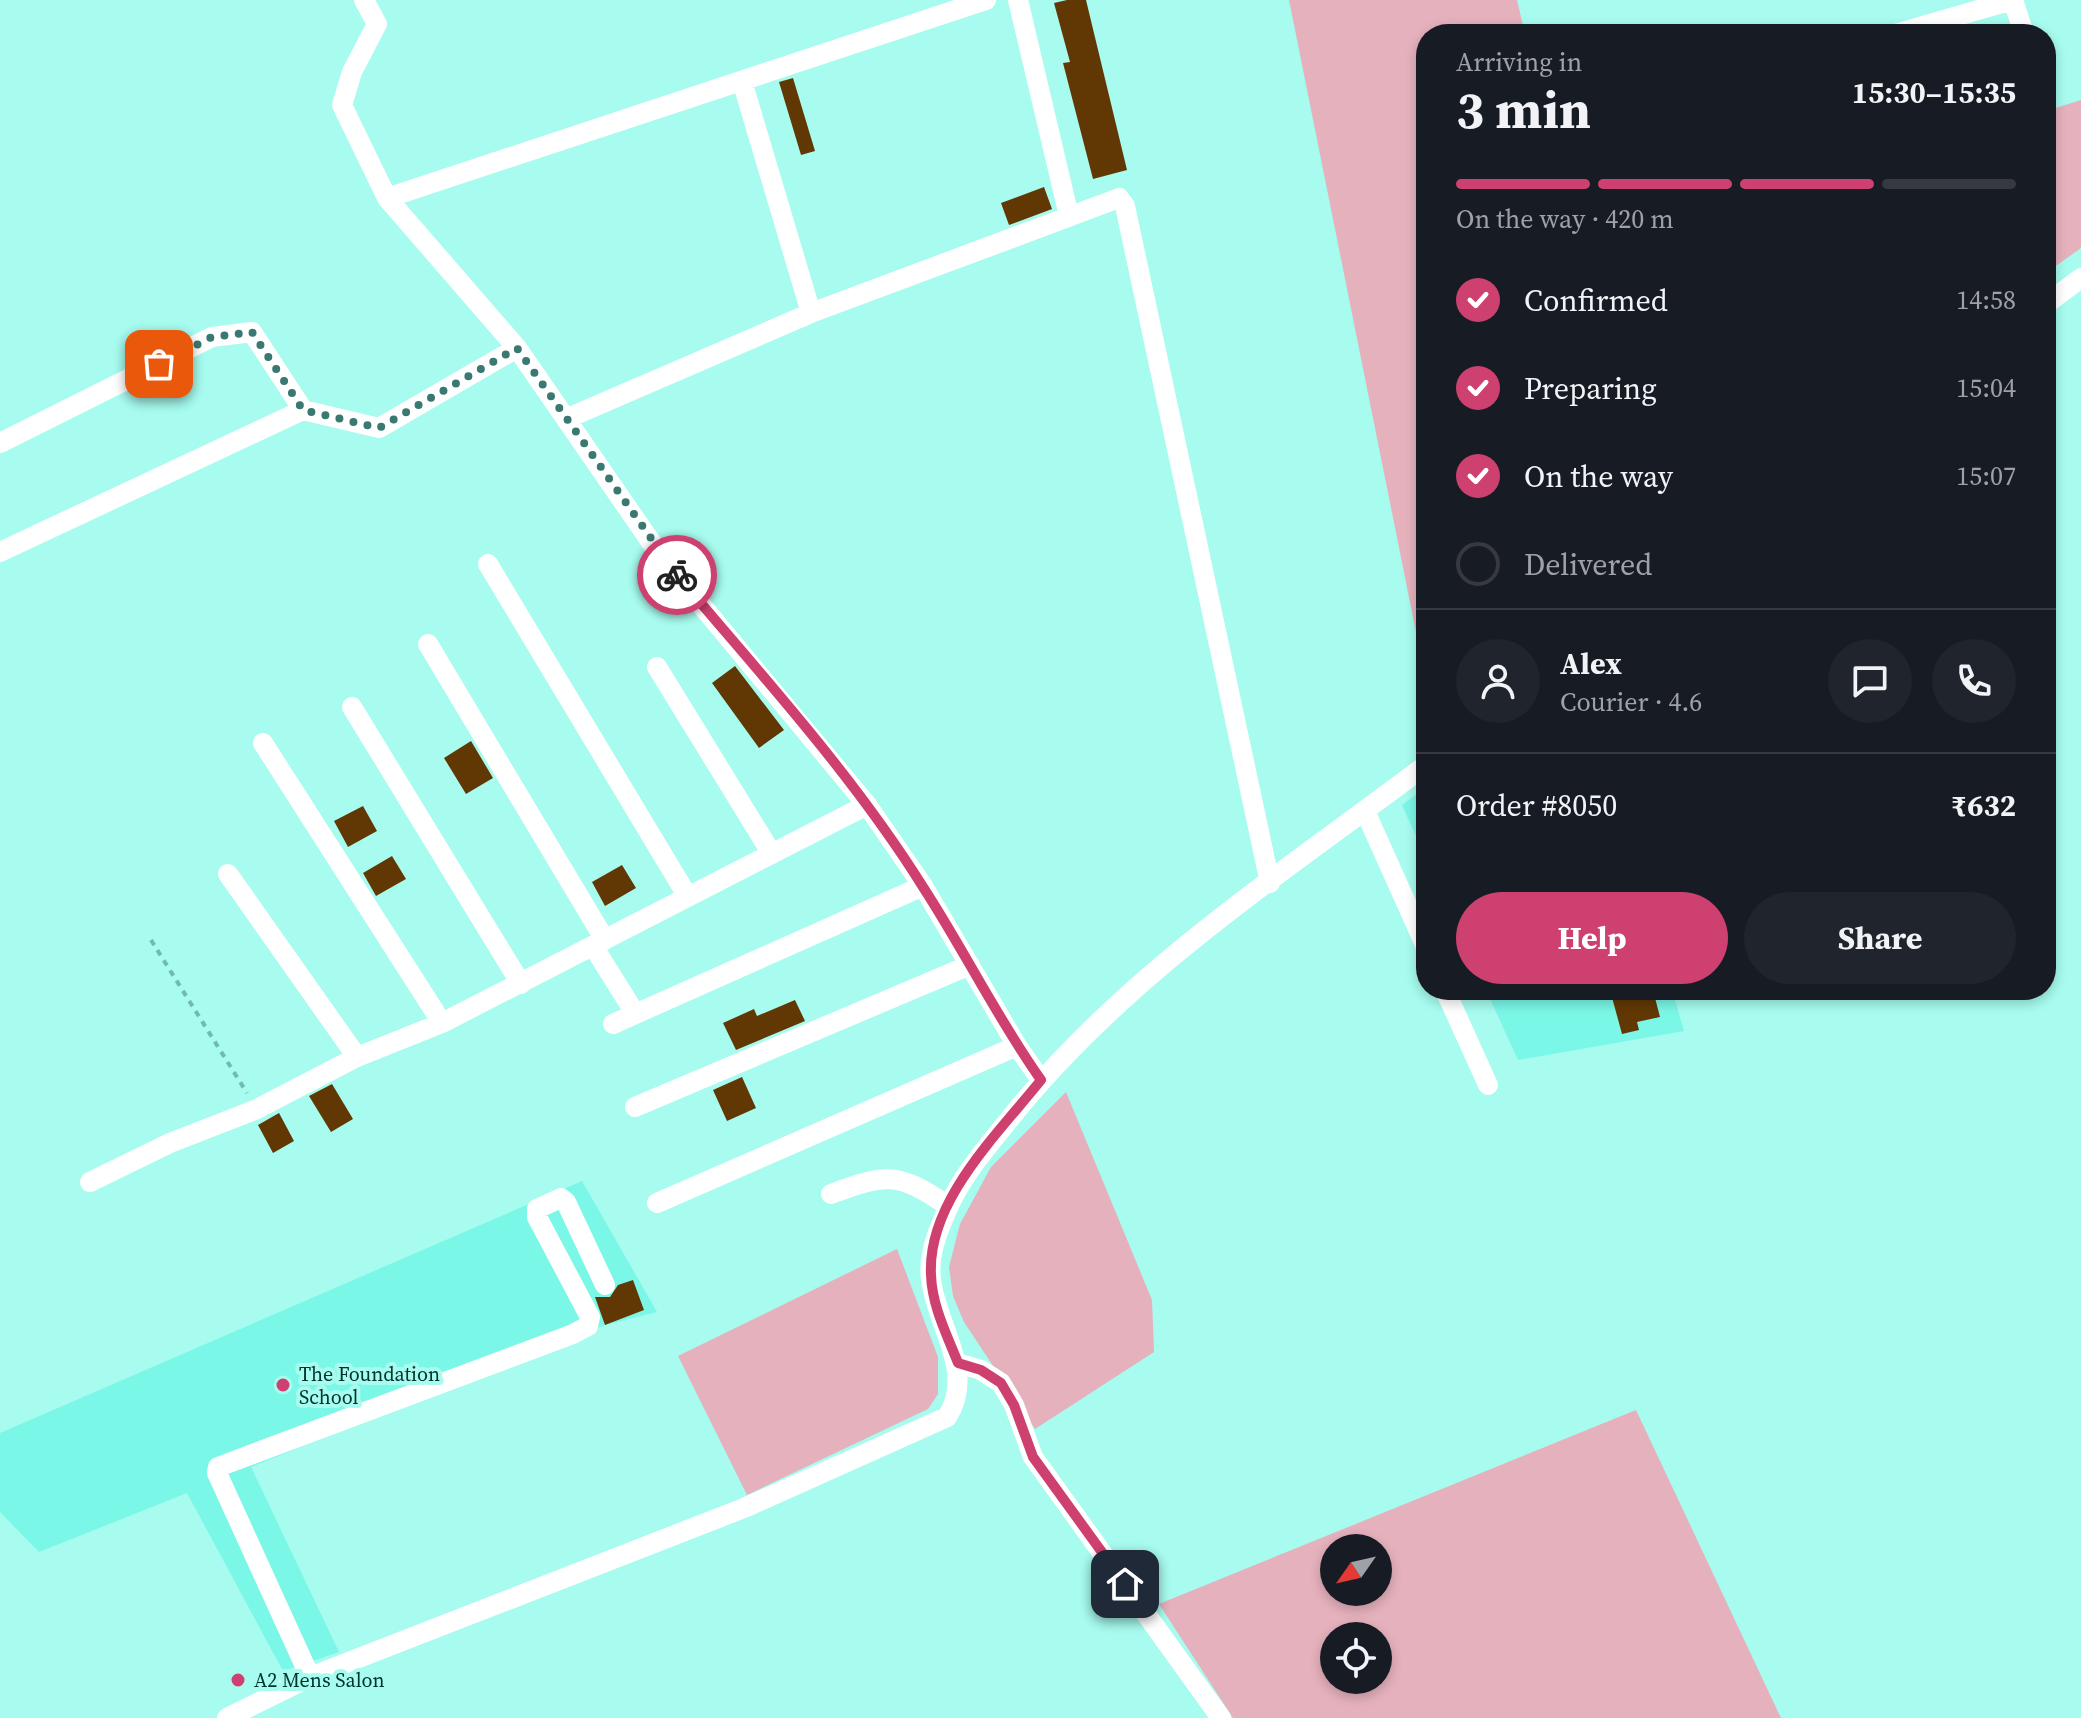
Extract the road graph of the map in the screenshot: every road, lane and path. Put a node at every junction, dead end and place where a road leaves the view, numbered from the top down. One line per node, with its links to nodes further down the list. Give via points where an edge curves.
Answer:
1 (364, 0): 8 (street, via 377,24 342,105)
2 (986, 0): 7 (street)
3 (1018, 0): 9 (street)
4 (2013, 0): 5 (street); 6 (street)
5 (1930, 24)
6 (2021, 24)
7 (742, 81): 8 (street); 12 (street)
8 (387, 198): 13 (street)
9 (1069, 216): 12 (street); 28 (street, via 1116,198 1125,206)
10 (2081, 278): 11 (street)
11 (2056, 297)
12 (811, 313): 15 (street)
13 (517, 348): 14 (street, via 379,428); 15 (street)
14 (303, 410): 16 (street, via 252,332 234,333 212,337); 17 (street)
15 (568, 418): 24 (street, via 660,555)
16 (0, 443)
17 (0, 552)
18 (488, 564): 30 (street)
19 (428, 644): 33 (street)
20 (657, 667): 26 (street)
21 (352, 707): 35 (street)
22 (263, 743): 38 (street)
23 (1416, 773): 25 (street)
24 (867, 805): 26 (street); 29 (street)
25 (1365, 811): 28 (street); 31 (street)
26 (772, 854): 30 (street)
27 (228, 874): 41 (street)
28 (1270, 883): 42 (street, via 1146,976)
29 (923, 886): 34 (street); 37 (street)
30 (688, 897): 33 (street)
31 (1416, 925)
32 (151, 940): 45 (path)
33 (599, 943): 35 (street); 37 (street)
34 (970, 965): 40 (street); 44 (street)
35 (521, 984): 38 (street)
36 (1450, 1000): 43 (street)
37 (635, 1013): 39 (street)
38 (442, 1023): 41 (street)
39 (613, 1024)
40 (1017, 1046): 42 (street); 48 (street)
41 (357, 1057): 45 (street)
42 (1041, 1080): 49 (street)
43 (1488, 1085)
44 (635, 1107)
45 (257, 1109): 46 (street)
46 (90, 1182)
47 (831, 1194): 49 (street, via 876,1177 893,1178)
48 (657, 1203)
49 (948, 1206): 51 (street, via 932,1249 931,1277 937,1311)
50 (605, 1285): 52 (street, via 566,1202 553,1201 537,1209 537,1217 590,1317 588,1326 218,1467)
51 (958, 1363): 52 (street, via 958,1399 947,1417 744,1508); 54 (street, via 1001,1383 1033,1457)
52 (310, 1677): 53 (street)
53 (227, 1718)
54 (1221, 1718)

